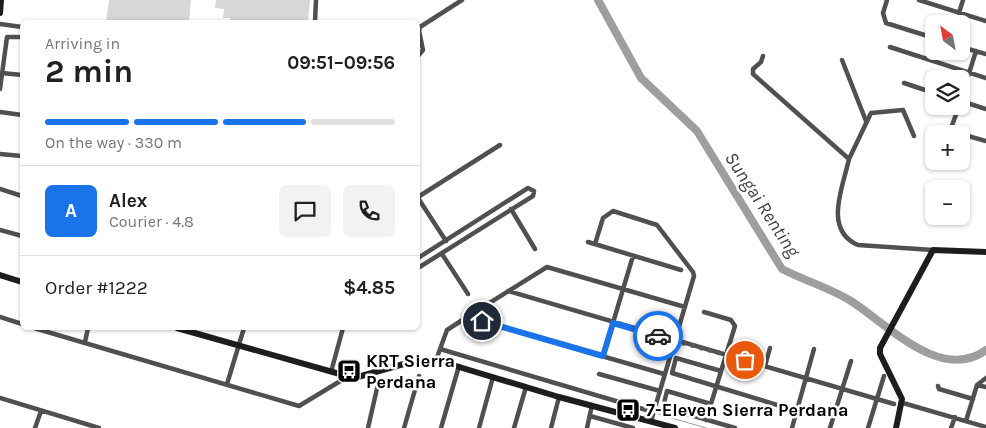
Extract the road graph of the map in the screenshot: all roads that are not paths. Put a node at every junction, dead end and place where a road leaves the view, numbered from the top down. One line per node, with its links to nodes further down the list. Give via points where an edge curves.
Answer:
1 (1, 0): 7 (street)
2 (316, 0): 9 (street)
3 (462, 0): 13 (street)
4 (887, 0): 14 (street, via 883,18 886,23)
5 (919, 0): 8 (street)
6 (963, 0): 8 (street)
7 (0, 13)
8 (959, 13): 10 (street)
9 (315, 20)
10 (986, 21)
11 (0, 24): 12 (street)
12 (20, 27)
13 (420, 27)
14 (925, 35)
15 (420, 36): 20 (street, via 423,50)
16 (20, 37): 25 (street, via 7,37)
17 (890, 47): 24 (street)
18 (970, 49): 19 (street)
19 (976, 51): 21 (street); 26 (street)
20 (420, 54)
21 (986, 54)
22 (763, 56): 43 (street, via 753,74)
23 (842, 60): 36 (street)
24 (958, 70)
25 (2, 73): 27 (street); 30 (street)
26 (970, 74): 28 (street)
27 (20, 75)
28 (986, 78)
29 (904, 83): 31 (street)
30 (0, 89)
31 (925, 90)
32 (970, 103): 33 (street)
33 (986, 109)
34 (0, 112): 35 (street)
35 (20, 115)
36 (866, 121): 37 (street, via 869,115 878,111 903,110); 43 (street)
37 (914, 136)
38 (970, 137): 39 (street)
39 (986, 141)
40 (500, 145): 46 (street)
41 (0, 154): 42 (street)
42 (20, 156)
43 (849, 159): 55 (street, via 838,205 839,226 847,240 858,245)
44 (0, 189): 45 (street)
45 (20, 195)
46 (420, 197)
47 (420, 201): 51 (street)
48 (511, 210): 51 (street, via 533,196 534,191 528,188); 54 (street); 57 (street)
49 (0, 230): 50 (street)
50 (20, 235)
51 (446, 241): 59 (street)
52 (588, 242): 53 (street)
53 (595, 244): 58 (street); 67 (street, via 603,218 613,211 657,225 694,276)
54 (535, 249)
55 (933, 250): 56 (street); 113 (street, via 880,348)
56 (986, 252)
57 (442, 254): 60 (street); 66 (street)
58 (634, 256): 61 (street); 64 (street)
59 (420, 257)
60 (420, 267)
61 (681, 270)
62 (0, 275): 63 (street)
63 (20, 281)
64 (623, 289): 65 (street, via 547,267); 67 (street); 72 (street)
65 (508, 292): 70 (street); 72 (street)
66 (468, 294)
67 (685, 307): 78 (street)
68 (704, 312): 84 (street, via 731,320 735,326)
69 (0, 317): 71 (street)
70 (467, 317): 82 (street, via 447,330); 85 (street)
71 (20, 323)
72 (613, 323): 78 (street); 85 (street)
73 (41, 330): 79 (street)
74 (88, 330): 79 (street)
75 (184, 330): 80 (street)
76 (243, 330): 80 (street)
77 (342, 330): 91 (street)
78 (675, 340): 84 (street); 93 (street)
79 (85, 342): 100 (street)
80 (239, 345): 91 (street); 100 (street)
81 (770, 348): 89 (street)
82 (440, 349): 86 (street); 119 (street)
83 (814, 349): 98 (street)
84 (726, 354): 89 (street); 90 (street)
85 (603, 356): 93 (street)
86 (436, 360): 88 (street); 96 (street, via 418,360 360,378)
87 (851, 361): 107 (street)
88 (459, 366): 97 (street); 131 (street)
89 (765, 366): 98 (street)
90 (721, 371): 105 (street); 105 (street, via 675,359 674,375)
91 (331, 372): 96 (street)
92 (599, 374): 108 (street)
93 (664, 374): 108 (street)
94 (419, 376): 130 (street)
95 (884, 376): 111 (street)
96 (347, 377): 100 (street, via 299,406)
97 (493, 377): 104 (street); 132 (street)
98 (806, 378): 107 (street); 118 (street)
99 (986, 378): 102 (street)
100 (227, 384)
101 (378, 384): 129 (street)
102 (977, 385): 106 (street); 112 (street)
103 (938, 386): 112 (street)
104 (526, 387): 109 (street); 133 (street)
105 (716, 387): 114 (street); 118 (street)
106 (986, 387)
107 (843, 389): 111 (street); 140 (street)
108 (660, 391): 119 (street)
109 (560, 397): 116 (street); 134 (street)
110 (0, 398): 117 (street)
111 (877, 399): 115 (street); 141 (street)
112 (973, 399): 124 (street)
113 (903, 403): 121 (street); 142 (street)
114 (711, 404): 122 (street); 122 (street, via 667,390 663,407)
115 (894, 404)
116 (592, 405): 120 (street); 123 (street)
117 (41, 410): 127 (street); 128 (street)
118 (797, 411): 139 (street)
119 (653, 412): 123 (street)
120 (590, 416): 125 (street); 135 (street)
121 (955, 417): 124 (street); 143 (street)
122 (706, 420): 138 (street)
123 (651, 421): 137 (street)
124 (966, 421): 126 (street)
125 (626, 427): 136 (street)
126 (986, 427)
127 (35, 428)
128 (100, 428)
129 (368, 428)
130 (404, 428)
131 (441, 428)
132 (478, 428)
133 (514, 428)
134 (550, 428)
135 (587, 428)
136 (633, 428)
137 (675, 428)
138 (734, 428)
139 (792, 428)
140 (830, 428)
141 (868, 428)
142 (896, 428)
143 (951, 428)

